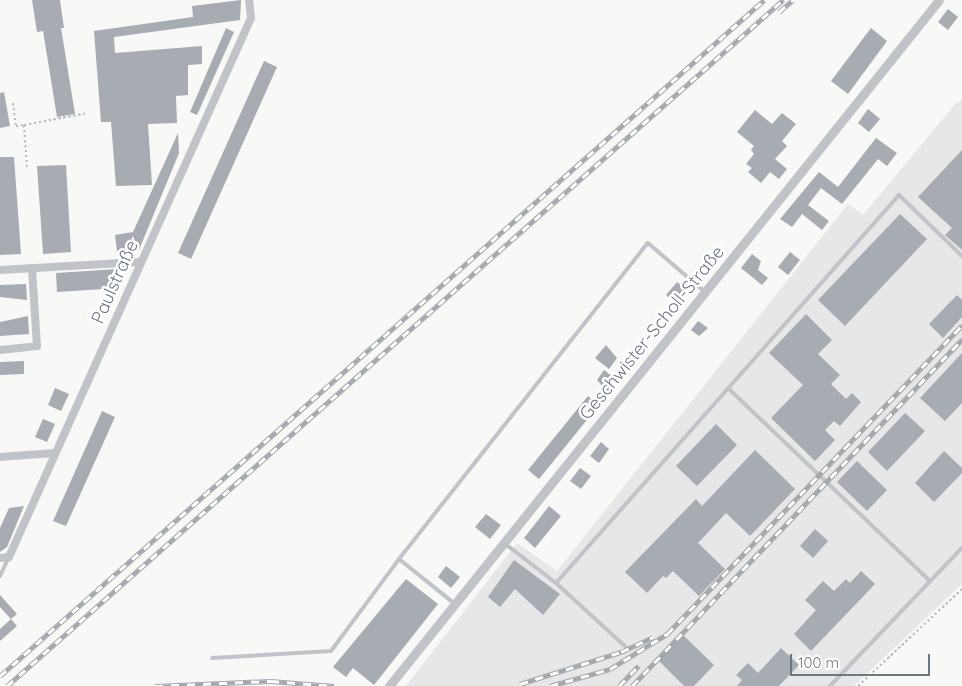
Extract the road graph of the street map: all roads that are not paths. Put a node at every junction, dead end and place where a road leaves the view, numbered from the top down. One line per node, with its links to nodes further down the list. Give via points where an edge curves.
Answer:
1 (249, 0): 4 (street, Paulstraße, via 252,18)
2 (939, 0): 7 (street, Geschwister-Scholl-Straße)
3 (962, 256): 9 (lane, via 898,195)
4 (140, 262): 5 (street); 10 (street, Paulstraße)
5 (32, 268): 6 (street); 8 (street, via 37,346)
6 (0, 270)
7 (705, 292): 12 (street, Geschwister-Scholl-Straße); 16 (lane, via 648,243)
8 (0, 350)
9 (728, 388): 18 (lane); 19 (lane)
10 (56, 452): 11 (street); 14 (street, Paulstraße)
11 (0, 457)
12 (504, 543): 19 (lane); 20 (street, Geschwister-Scholl-Straße)
13 (962, 548): 18 (lane)
14 (9, 557): 15 (street); 17 (lane, Paulstraße)
15 (0, 558)
16 (399, 559): 20 (lane); 22 (lane, via 331,651)
17 (0, 576)
18 (930, 581): 24 (lane)
19 (556, 583): 21 (lane)
20 (455, 604): 23 (street, Geschwister-Scholl-Straße)
21 (627, 648)
22 (212, 658)
23 (389, 686)
24 (830, 686)

